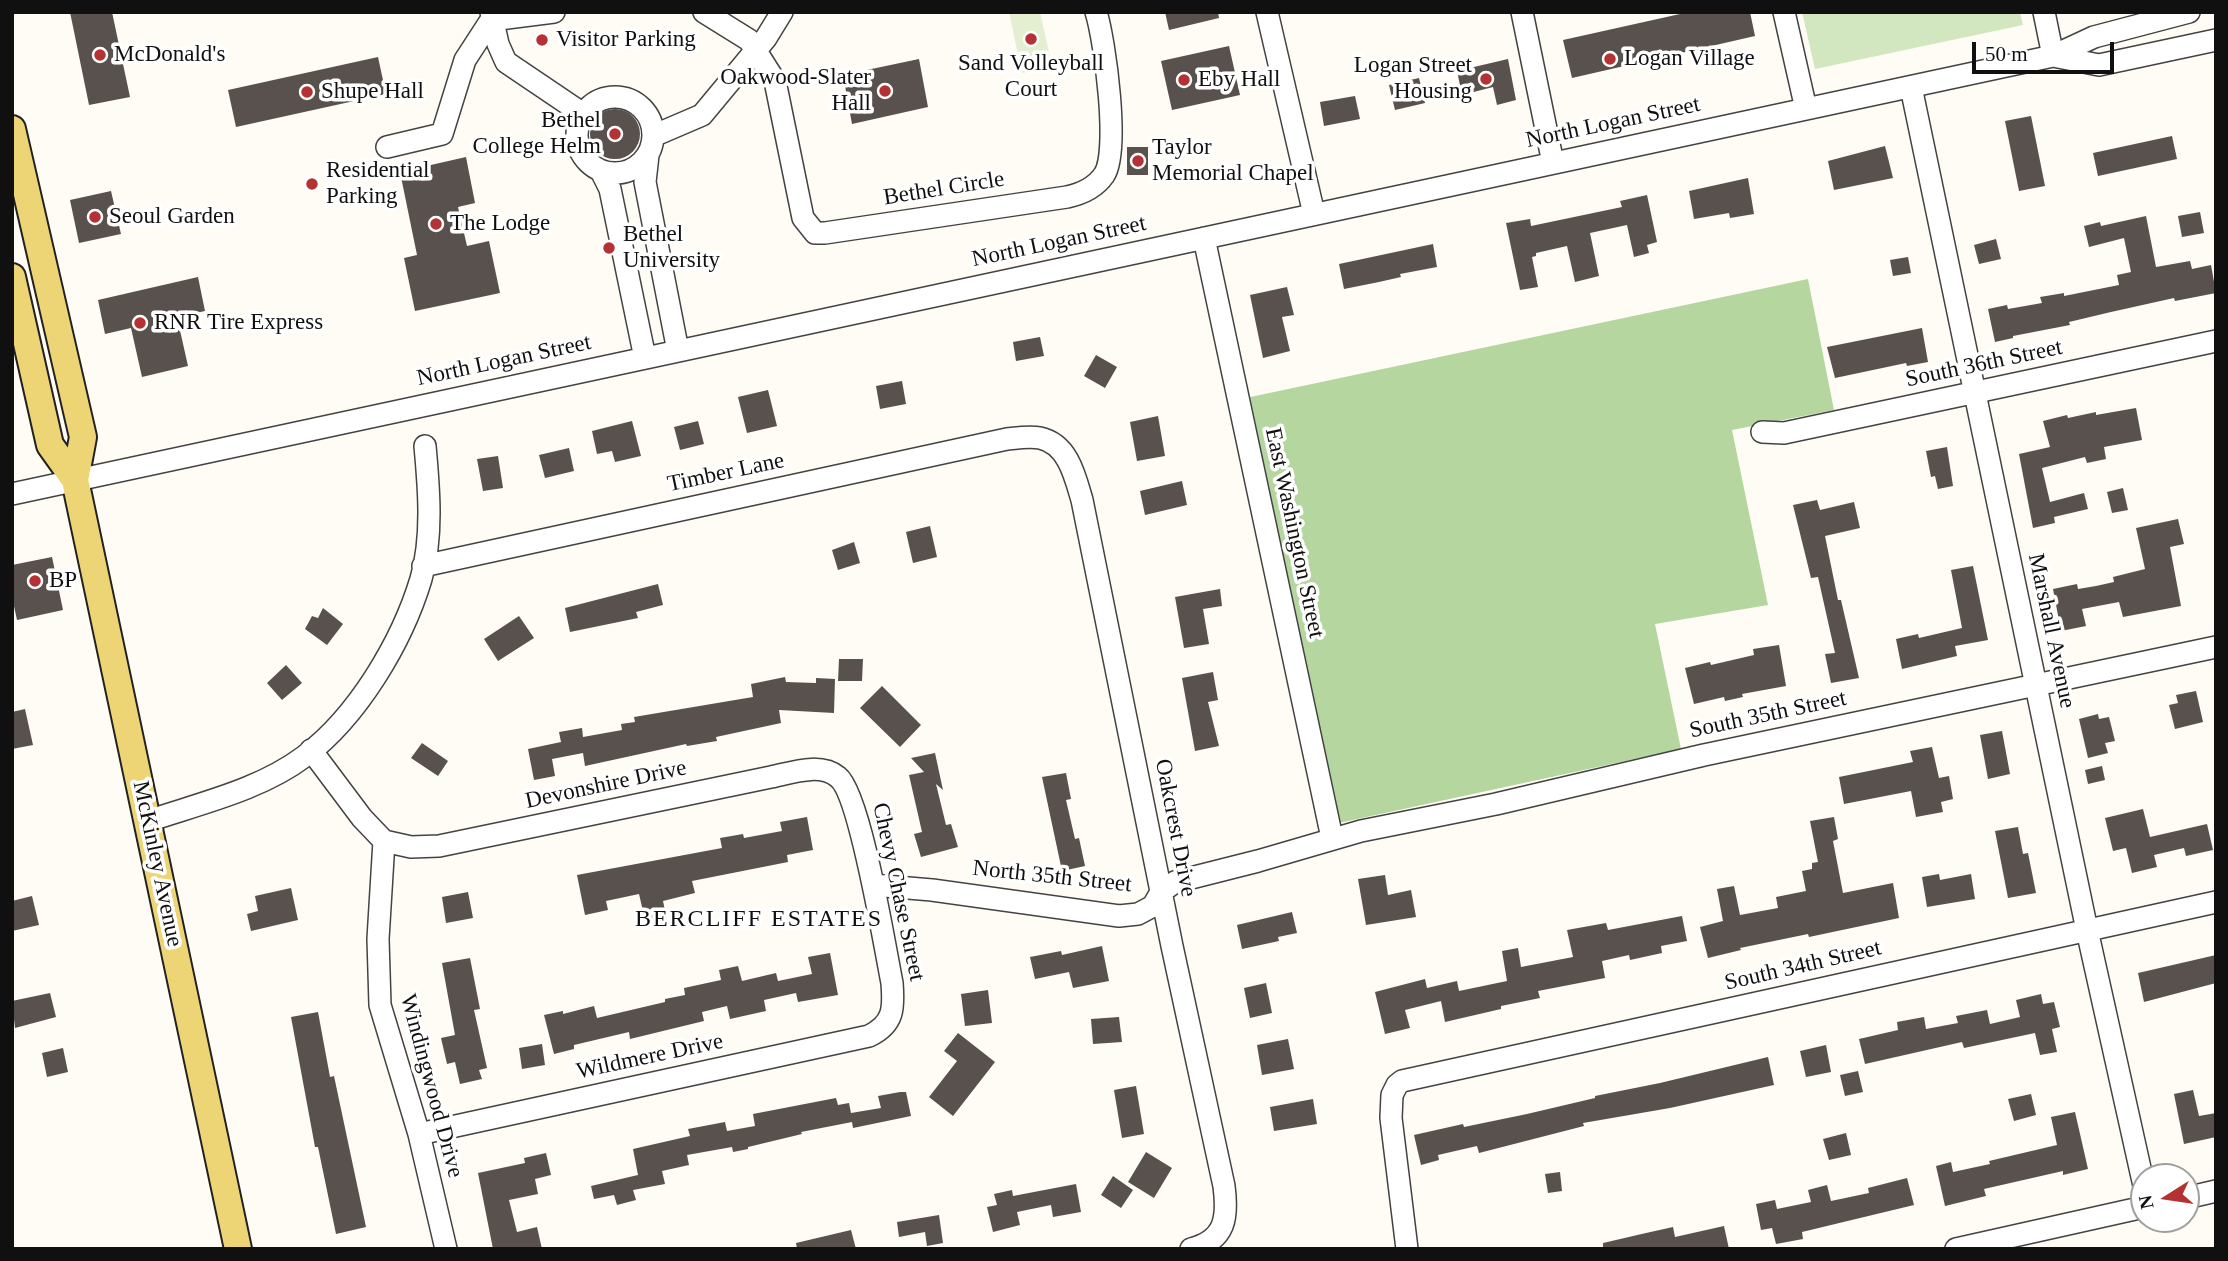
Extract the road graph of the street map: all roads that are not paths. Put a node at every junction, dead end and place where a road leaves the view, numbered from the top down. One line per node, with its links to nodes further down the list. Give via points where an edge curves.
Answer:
1 (554, 12): 10 (street)
2 (704, 12): 13 (street, Bethel Circle, via 749,40)
3 (782, 12): 13 (street)
4 (1096, 12): 13 (street, Bethel Circle, via 1110,90 1109,165 1096,183 1067,197 825,233 815,233 803,218 775,81)
5 (1267, 12): 24 (street)
6 (1522, 12): 22 (street)
7 (1784, 12): 17 (street)
8 (2044, 12): 14 (street)
9 (2189, 12): 14 (street, North Logan Street, via 2094,37)
10 (491, 16): 12 (street); 15 (street)
11 (2216, 40): 14 (street, North Logan Street, via 2099,65)
12 (474, 49): 15 (street); 21 (street, via 465,60 442,134)
13 (755, 50): 20 (street, via 702,115)
14 (2053, 56): 16 (street, North Logan Street)
15 (506, 62): 18 (street)
16 (1910, 87): 17 (street, North Logan Street); 30 (street, Marshall Avenue)
17 (1806, 109): 22 (street, North Logan Street)
18 (583, 114): 20 (street, via 607,97 630,100 647,114 652,125); 23 (street, via 576,135 578,147 591,166)
19 (12, 129): 34 (main road, via 83,438)
20 (651, 146): 23 (street, via 631,170); 28 (street, via 645,181)
21 (387, 147)
22 (1553, 163): 24 (street, North Logan Street)
23 (601, 171): 29 (street, via 610,189)
24 (1314, 215): 25 (street, North Logan Street)
25 (1204, 238): 28 (street, North Logan Street); 42 (street, East Washington Street)
26 (12, 277): 34 (main road, via 50,445)
27 (2216, 341): 30 (street, South 36th Street)
28 (678, 351): 29 (street, North Logan Street)
29 (645, 358): 34 (street, North Logan Street)
30 (1973, 393): 31 (street, South 36th Street, via 1784,433); 38 (street, Marshall Avenue)
31 (1762, 432)
32 (1041, 438): 36 (street, Timber Lane, via 961,448); 45 (street, Oakcrest Drive, via 1058,447 1073,468 1082,499)
33 (425, 446): 36 (street, via 428,537)
34 (75, 480): 35 (street, North Logan Street); 41 (main road, McKinley Avenue)
35 (12, 494)
36 (423, 566): 39 (street, via 382,666 337,727)
37 (2216, 647): 38 (street, South 35th Street)
38 (2036, 686): 42 (street, South 35th Street); 47 (street, Marshall Avenue)
39 (311, 750): 41 (street, via 234,793); 43 (street)
40 (838, 776): 43 (street, Devonshire Drive, via 823,769 807,769 439,846 411,848); 44 (street, Chevy Chase Street, via 852,799)
41 (148, 821): 52 (main road, McKinley Avenue)
42 (1332, 838): 45 (street, North 35th Street, via 1175,882)
43 (384, 842): 49 (street, Windingwood Drive, via 377,939 380,1005)
44 (873, 885): 45 (street, North 35th Street, via 1119,916 1153,906); 48 (street, Chevy Chase Street, via 894,999)
45 (1161, 892): 54 (street, Oakcrest Drive, via 1227,1208 1224,1225 1213,1239)
46 (2216, 902): 47 (street, South 34th Street)
47 (2087, 930): 50 (street, Marshall Avenue); 55 (street, South 34th Street, via 1402,1081 1392,1095 1391,1118)
48 (888, 1022): 49 (street, Wildmere Drive, via 881,1030 845,1043)
49 (419, 1134): 53 (street, Windingwood Drive)
50 (2139, 1163)
51 (2130, 1210): 56 (street)
52 (238, 1249)
53 (446, 1249)
54 (1191, 1249)
55 (1407, 1249)
56 (1956, 1249)

